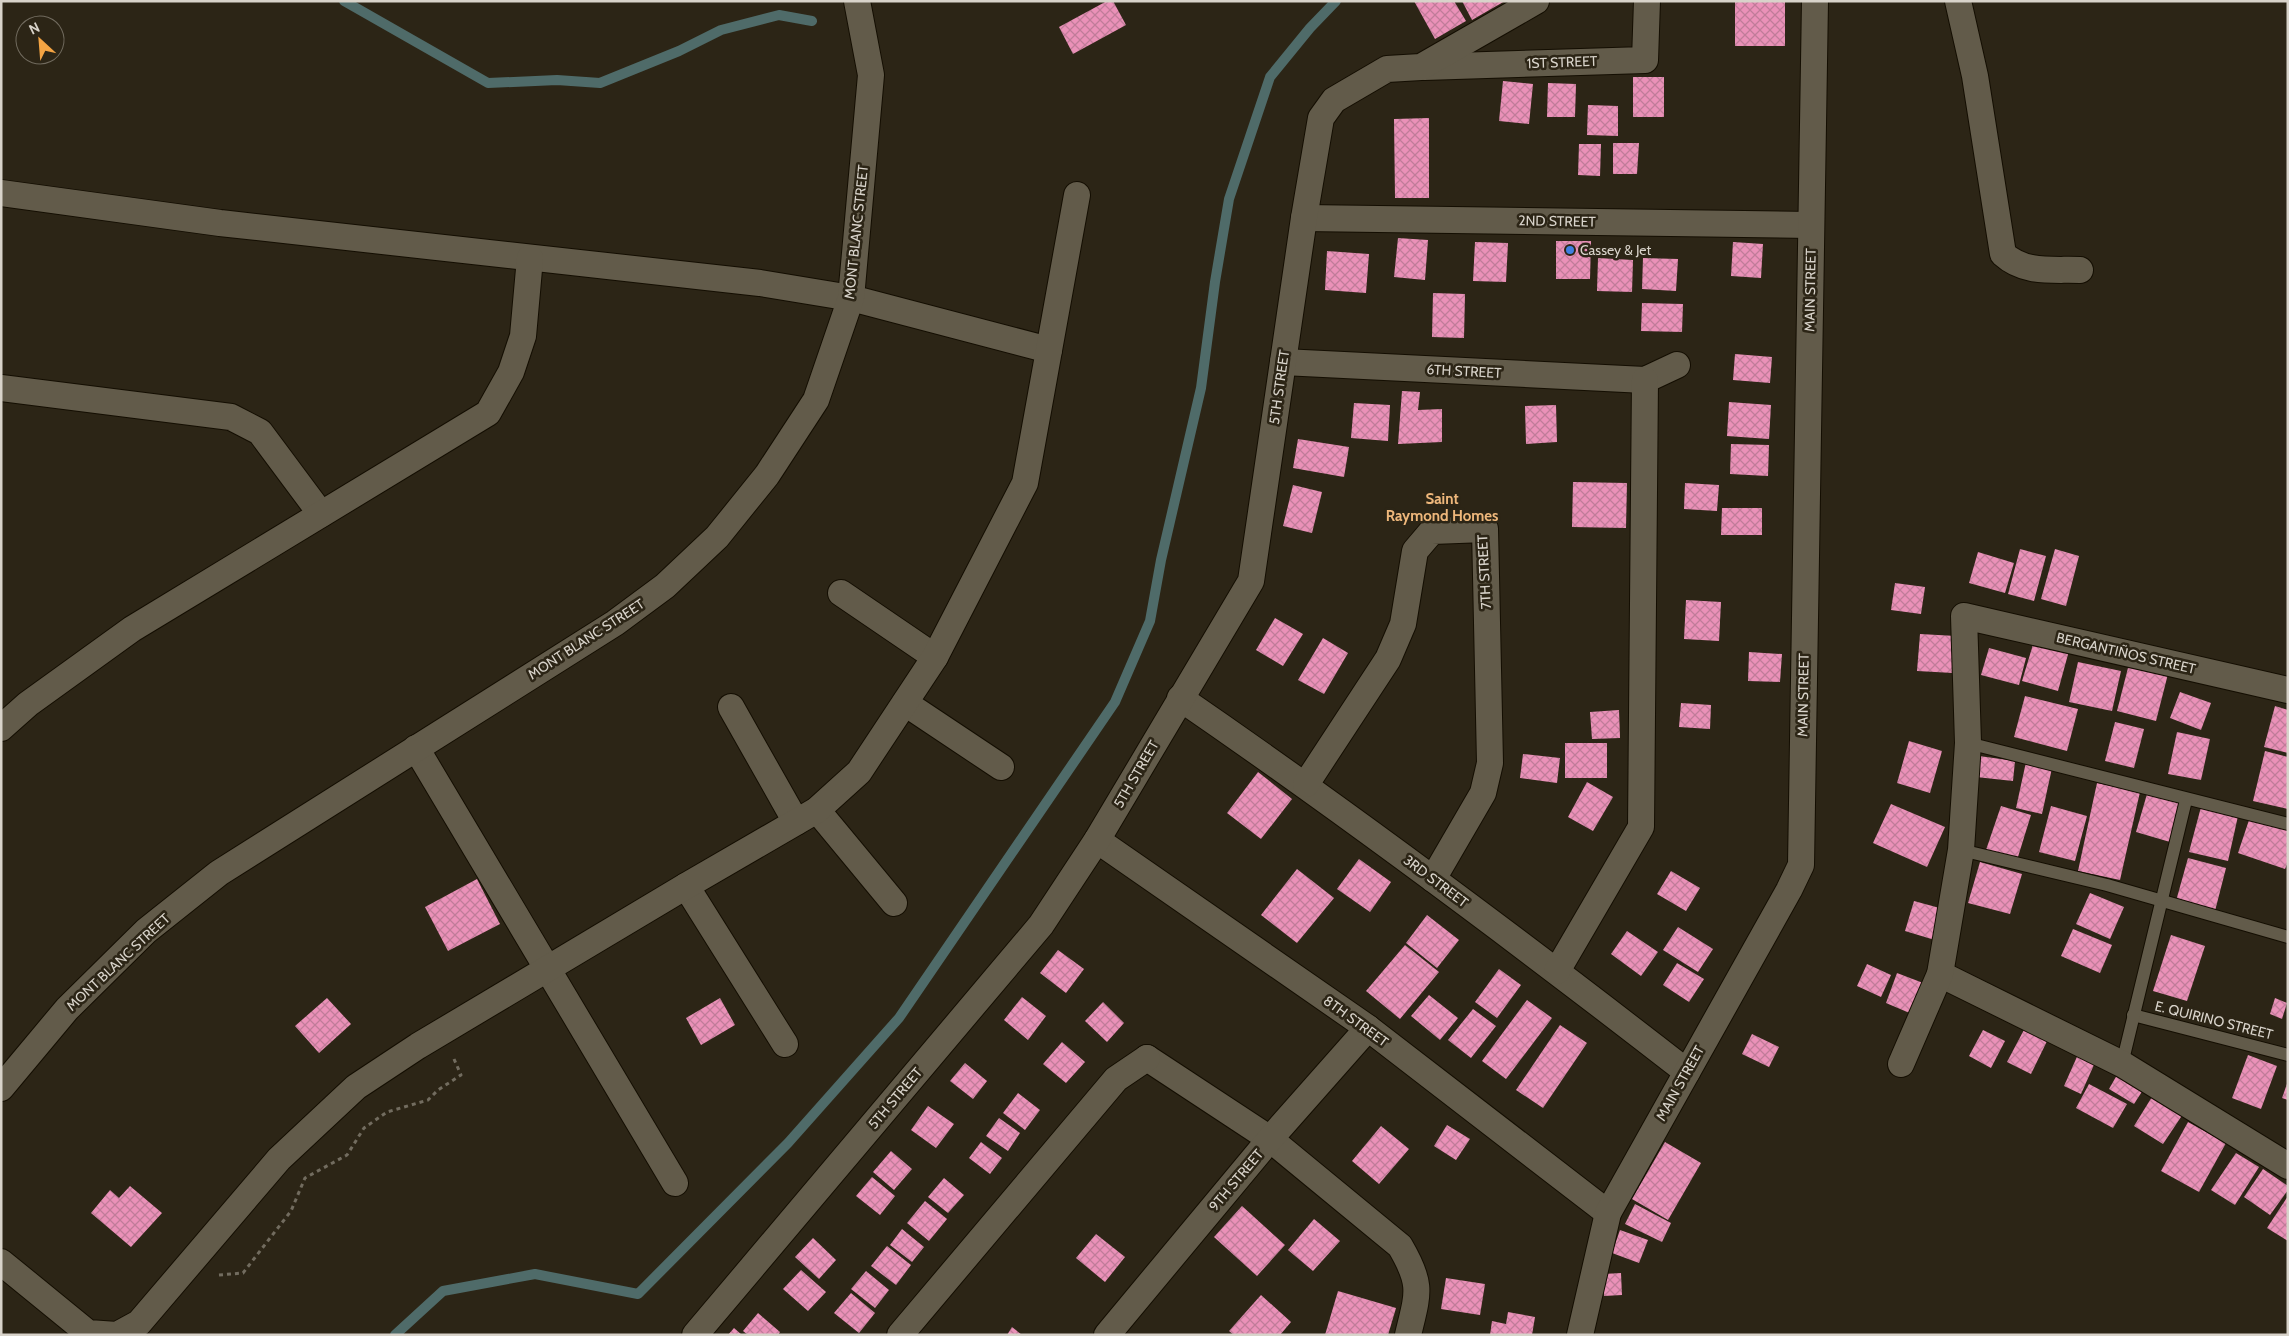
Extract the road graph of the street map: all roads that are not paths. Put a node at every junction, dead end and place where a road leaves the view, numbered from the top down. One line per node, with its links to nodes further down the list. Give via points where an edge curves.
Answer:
1 (857, 1): 14 (street, MONT BLANC STREET, via 871,74)
2 (1536, 1): 6 (street, 1ST STREET)
3 (1647, 1): 6 (street, 1ST STREET, via 1645,60)
4 (1815, 1): 11 (street, MAIN STREET)
5 (1958, 1): 13 (street, via 1975,76 2004,254 2024,268)
6 (1421, 67): 7 (street, 1ST STREET, via 1387,69)
7 (1334, 100): 10 (street, 5TH STREET, via 1321,118)
8 (1, 192): 12 (street, via 220,223)
9 (1077, 195): 15 (street)
10 (1304, 218): 11 (street, 2ND STREET); 16 (street, 5TH STREET)
11 (1811, 225): 51 (street, MAIN STREET, via 1800,865)
12 (530, 258): 14 (street, via 760,283); 20 (street, via 523,336 511,372 488,413)
13 (2080, 270)
14 (851, 298): 15 (street); 29 (street, MONT BLANC STREET, via 816,400 767,475 717,536 665,586 615,623)
15 (1049, 350): 22 (street, via 1025,483)
16 (1283, 362): 18 (street, 6TH STREET); 24 (street, 5TH STREET, via 1251,581)
17 (1676, 365): 18 (street)
18 (1645, 380): 43 (street, via 1641,827)
19 (1, 388): 20 (street, via 230,417 260,432)
20 (321, 514): 27 (street, via 132,629 28,704)
21 (841, 593): 22 (street)
22 (935, 657): 25 (street)
23 (2288, 690): 28 (street, BERGANTIÑOS STREET, via 1964,616)
24 (1180, 698): 31 (street, 3RD STREET); 35 (street, 5TH STREET)
25 (905, 703): 30 (street); 33 (street, via 859,772)
26 (731, 706): 33 (street)
27 (1, 728)
28 (1968, 743): 32 (lane); 36 (street)
29 (416, 748): 42 (street); 52 (street, MONT BLANC STREET, via 219,872 146,931 67,1009)
30 (1001, 767)
31 (1306, 784): 37 (street, 3RD STREET); 37 (street, 7TH STREET, via 1388,659 1403,624 1415,550 1432,531 1485,529 1490,763 1484,793)
32 (2186, 800): 34 (lane); 39 (lane)
33 (806, 816): 38 (street); 40 (street)
34 (2288, 824)
35 (1097, 840): 46 (street, 8TH STREET); 58 (street, 5TH STREET, via 1041,926)
36 (1960, 850): 39 (lane, via 2107,885); 44 (street)
37 (1433, 879): 43 (street, 3RD STREET)
38 (686, 886): 42 (street); 47 (street)
39 (2161, 902): 41 (lane); 45 (lane)
40 (894, 903)
41 (2288, 937)
42 (548, 969): 55 (street); 57 (street, via 356,1087 279,1159 140,1323 118,1334 88,1332)
43 (1557, 971): 51 (street, 3RD STREET)
44 (1940, 974): 49 (street); 50 (street)
45 (2133, 1015): 48 (lane, E. QUIRINO STREET); 50 (lane)
46 (1368, 1028): 53 (street, 9TH STREET); 56 (street, 8TH STREET)
47 (785, 1044)
48 (2288, 1054)
49 (1901, 1064)
50 (2122, 1064): 54 (street)
51 (1687, 1072): 56 (street, MAIN STREET)
52 (1, 1088)
53 (1270, 1139): 59 (street, via 1147,1051 1116,1079); 60 (street, 9TH STREET); 61 (street, via 1400,1246 1413,1268 1418,1293)
54 (2288, 1166)
55 (675, 1183)
56 (1608, 1213): 62 (street, MAIN STREET)
57 (1, 1262)
58 (695, 1335)
59 (900, 1335)
60 (1107, 1335)
61 (1408, 1335)
62 (1580, 1335)

